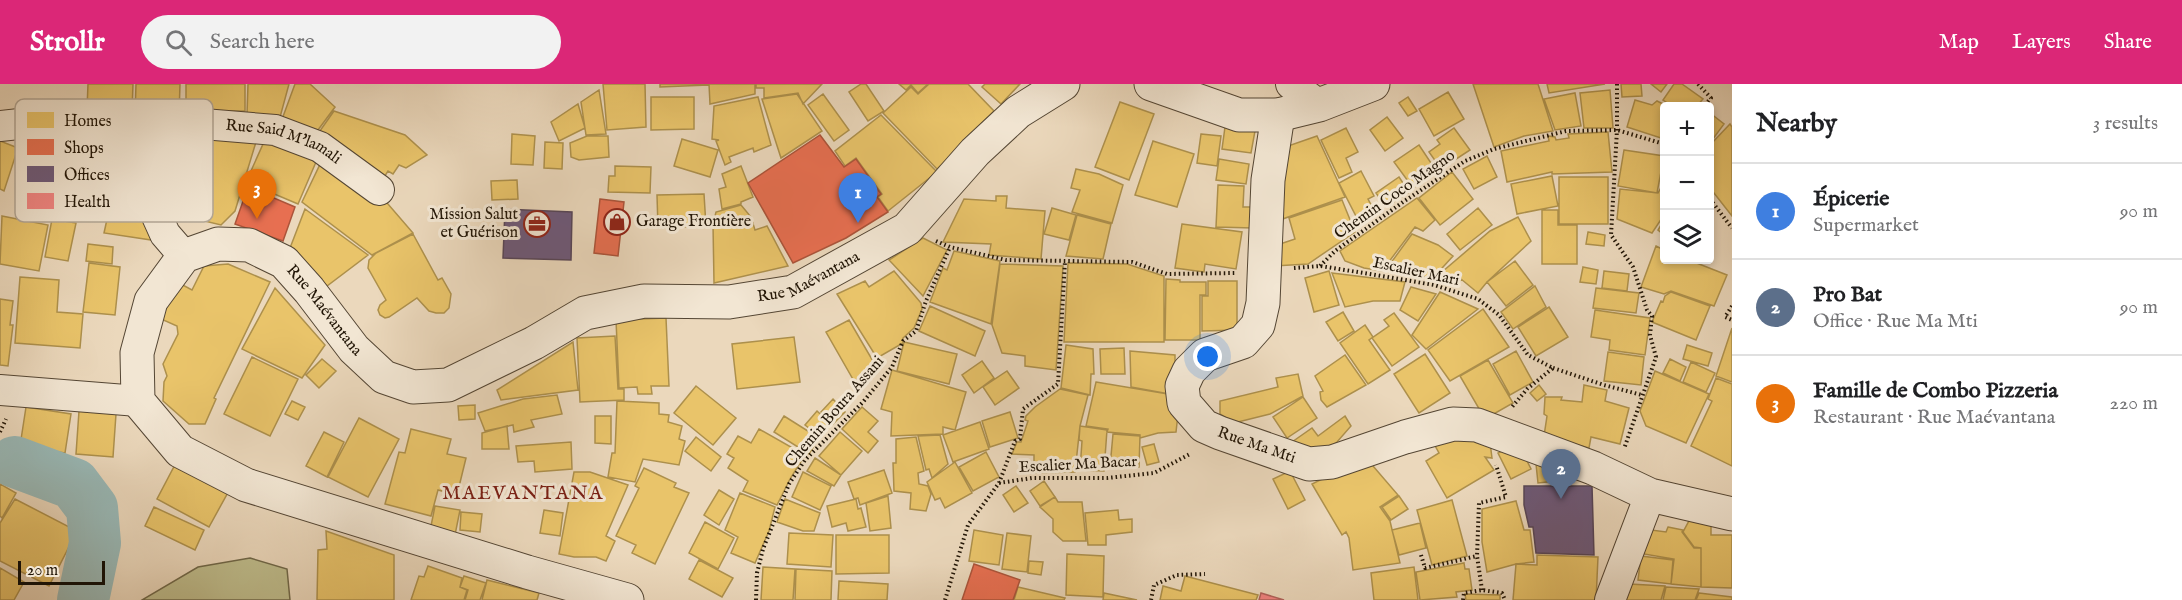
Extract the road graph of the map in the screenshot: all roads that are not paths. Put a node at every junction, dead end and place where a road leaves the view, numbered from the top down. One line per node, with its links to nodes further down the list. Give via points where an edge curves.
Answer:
1 (1063, 84): 12 (street, Rue Maévantana, via 1018,112 975,152 907,230 793,292 729,302 644,301 585,313 448,386 413,387 384,377 354,349 284,262 249,245 218,244)
2 (1151, 84): 6 (street, via 1239,115)
3 (1291, 84): 5 (street)
4 (1373, 84): 5 (street)
5 (1319, 105): 6 (street)
6 (1278, 115): 15 (street, Rue Ma Mti, via 1268,180 1263,303 1258,325 1243,342 1205,355 1189,371 1182,386 1184,403 1204,426 1310,464 1332,462 1453,424 1477,425)
7 (15, 124): 9 (street)
8 (213, 125): 10 (street, Rue Said M'lamali, via 276,130 320,147)
9 (0, 126)
10 (378, 190)
11 (160, 222): 12 (street)
12 (184, 256): 14 (street, via 151,301 137,353)
13 (0, 390): 14 (street)
14 (138, 401): 17 (street, via 180,451 246,485)
15 (1650, 495): 16 (street, Rue Ma Mti); 18 (street)
16 (1732, 514)
17 (627, 600)
18 (1610, 600)

